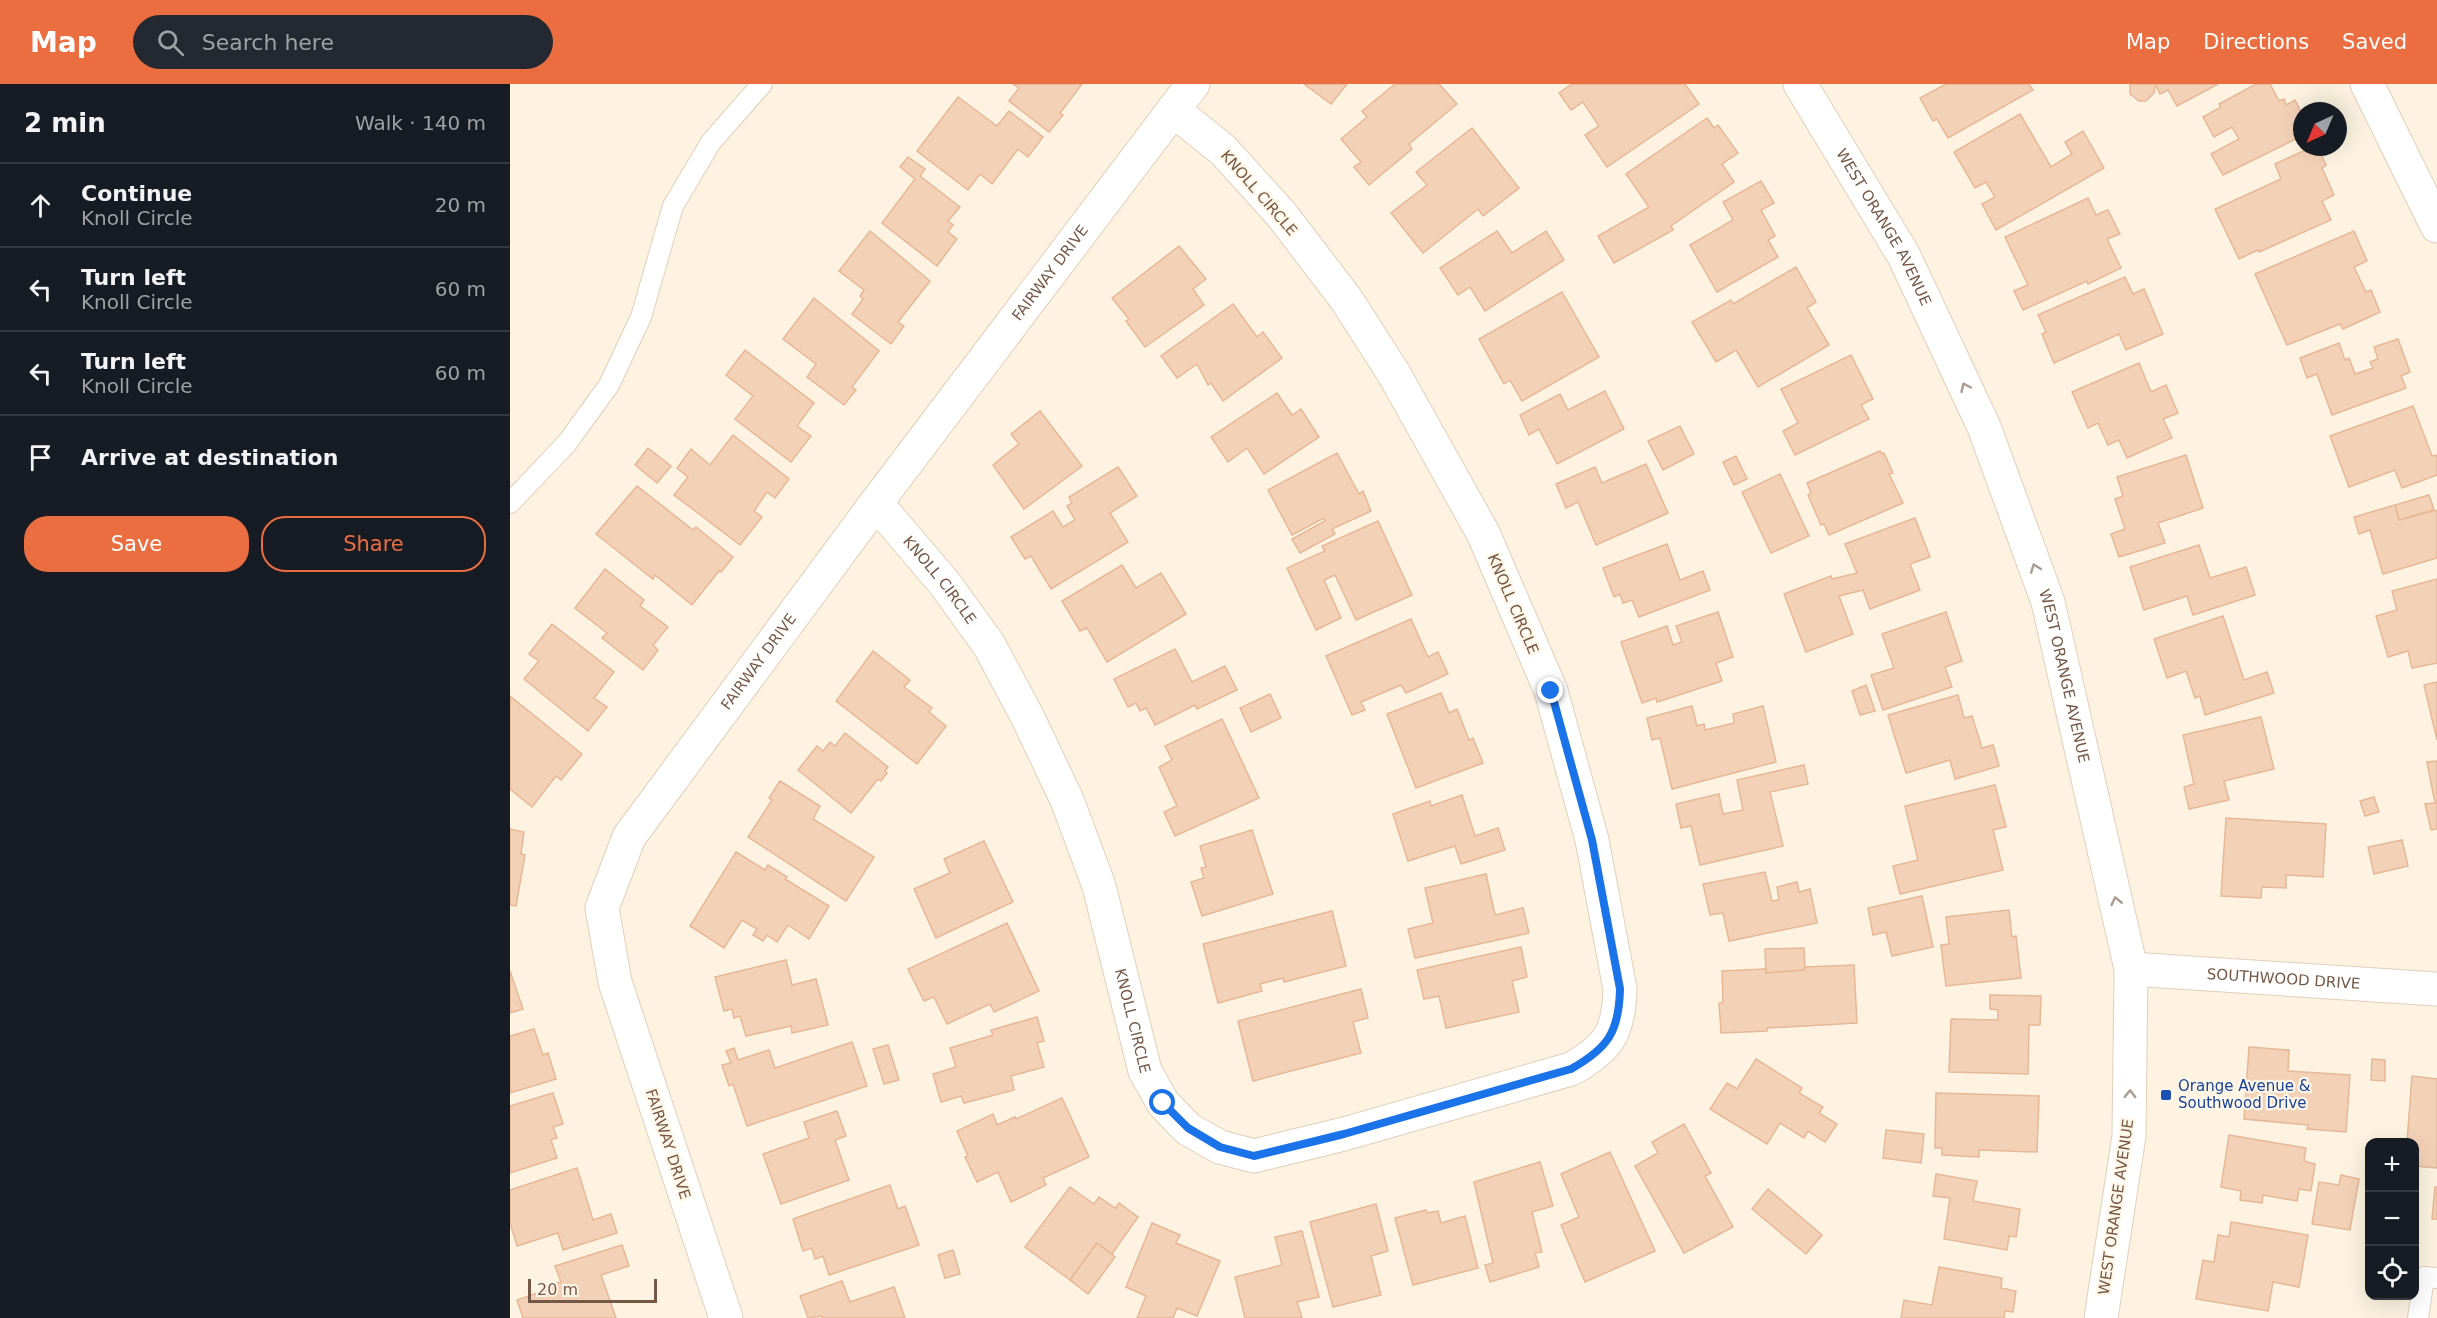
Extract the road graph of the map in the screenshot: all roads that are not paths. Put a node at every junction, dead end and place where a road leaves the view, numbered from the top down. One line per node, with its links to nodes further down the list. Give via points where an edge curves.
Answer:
1 (762, 84): 7 (lane, via 711,142 673,206 641,317 609,385 567,443)
2 (1193, 84): 5 (street, FAIRWAY DRIVE)
3 (1800, 84): 9 (street, WEST ORANGE AVENUE, one-way to 3, via 2048,602 1984,427 1904,256)
4 (2367, 84): 6 (street)
5 (1173, 110): 8 (street, FAIRWAY DRIVE); 8 (street, KNOLL CIRCLE, via 1230,158 1281,214 1346,298 1394,374 1483,533 1551,691 1592,840 1620,989 1619,1014 1610,1038 1593,1057 1571,1069 1254,1156 1220,1147 1188,1128 1163,1103 1145,1071 1099,886 1067,800 1028,718 989,645 945,584)
6 (2437, 226)
7 (510, 503)
8 (876, 503): 12 (street, FAIRWAY DRIVE, via 629,837 602,908 615,982)
9 (2131, 969): 10 (street, SOUTHWOOD DRIVE); 13 (street, WEST ORANGE AVENUE, one-way to 9, via 2129,1136)
10 (2437, 989)
11 (2437, 1278): 14 (lane, via 2424,1276)
12 (726, 1318)
13 (2101, 1318)
14 (2418, 1318)

